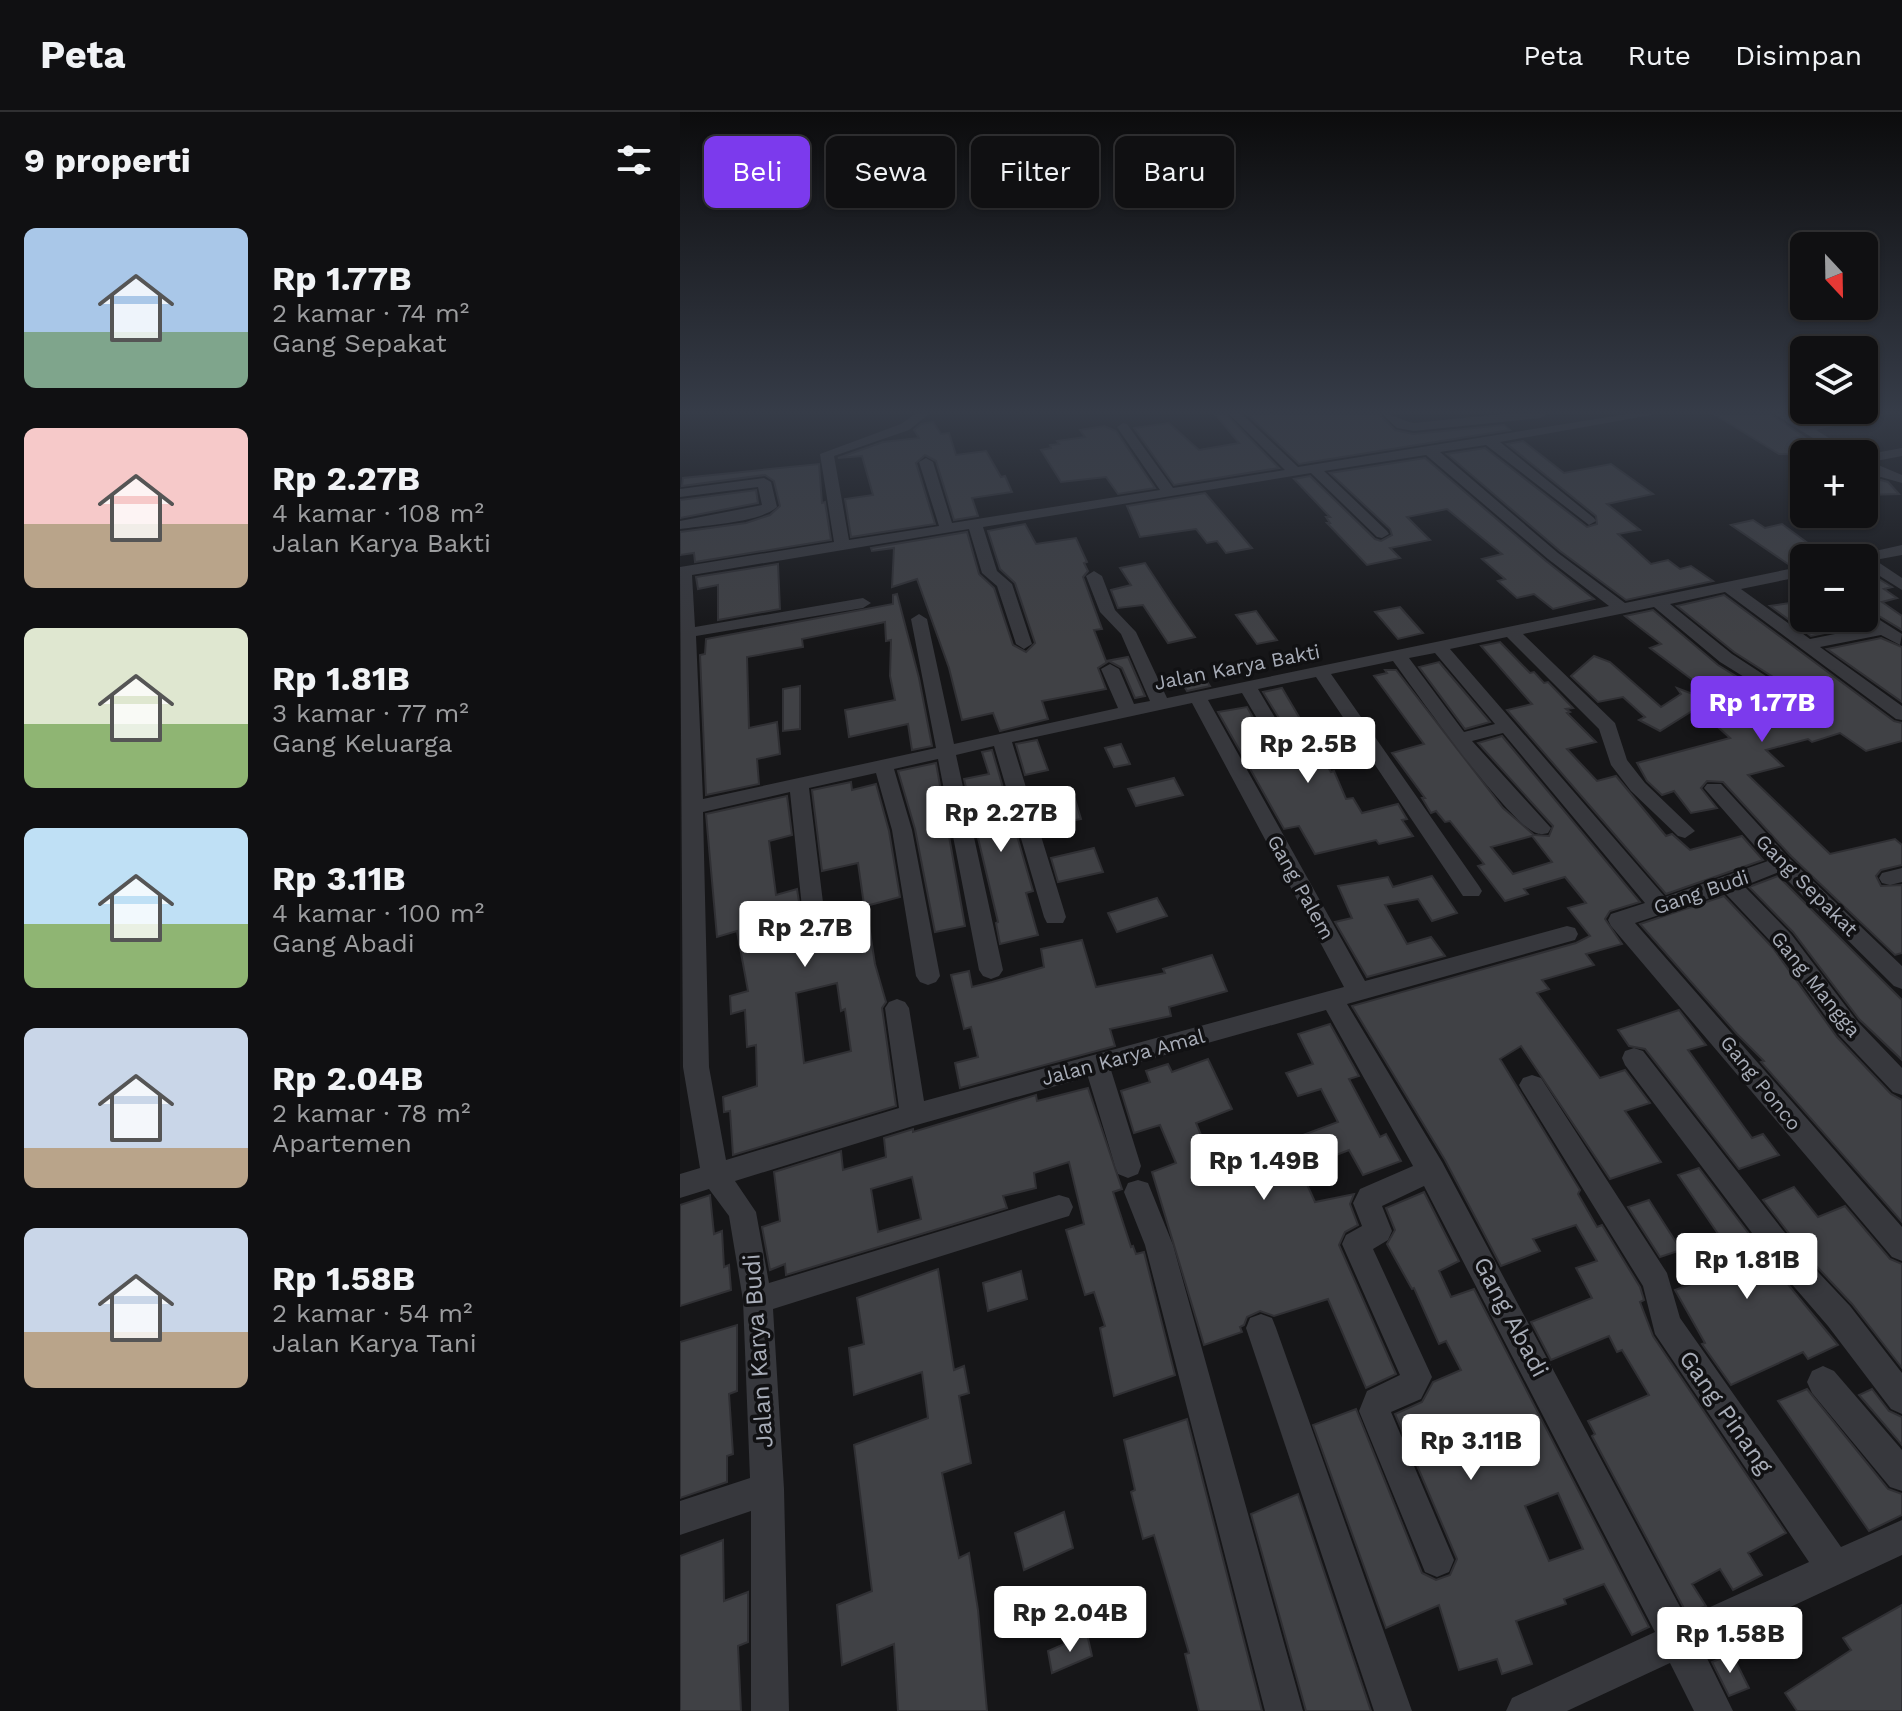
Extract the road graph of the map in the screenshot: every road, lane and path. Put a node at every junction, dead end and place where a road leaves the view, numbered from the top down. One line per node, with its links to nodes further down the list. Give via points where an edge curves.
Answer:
1 (713, 489): 10 (street)
2 (766, 489): 13 (street, via 770,507 760,512)
3 (833, 489): 17 (street)
4 (934, 489): 15 (street)
5 (1166, 489): 11 (street)
6 (1202, 489): 11 (street)
7 (1334, 489): 16 (street)
8 (1474, 489): 28 (street)
9 (1549, 489): 12 (street)
10 (680, 493)
11 (1170, 494): 14 (street)
12 (1589, 521)
13 (680, 525)
14 (975, 525): 15 (street); 35 (street, via 990,573 1004,584)
15 (947, 529): 17 (street)
16 (1382, 534)
17 (842, 545): 21 (street)
18 (1902, 550): 19 (street)
19 (1878, 555)
20 (1878, 568): 24 (street)
21 (682, 572): 33 (street, Jalan Karya Budi)
22 (1790, 574): 25 (street, Jalan Karya Bakti)
23 (1094, 576): 43 (street, via 1108,612 1128,632)
24 (1902, 585)
25 (1727, 586): 26 (street, Jalan Karya Bakti); 36 (street)
26 (1656, 600): 28 (street, Jalan Karya Bakti); 46 (street, via 1717,651)
27 (863, 603): 33 (street)
28 (1620, 607): 32 (street, Jalan Karya Bakti)
29 (919, 619): 51 (street)
30 (1878, 625): 31 (street)
31 (1884, 629): 34 (street); 36 (street)
32 (1511, 632): 37 (street, Jalan Karya Bakti); 57 (street, via 1608,727 1618,761)
33 (687, 633): 55 (street, Jalan Karya Budi)
34 (1900, 640)
35 (1024, 644)
36 (1805, 645): 45 (street)
37 (1440, 648): 38 (street, Jalan Karya Bakti); 47 (street)
38 (1399, 657): 40 (street, Jalan Karya Bakti); 48 (street)
39 (1110, 669): 44 (street)
40 (1322, 673): 41 (street, Jalan Karya Bakti); 60 (street)
41 (1248, 688): 42 (street, Jalan Karya Bakti); 50 (street)
42 (1198, 698): 43 (street, Jalan Karya Bakti); 70 (street, Gang Palem)
43 (1161, 705): 44 (street, Jalan Karya Bakti)
44 (1128, 711): 49 (street, Jalan Karya Bakti)
45 (1902, 715)
46 (1815, 716)
47 (1506, 727): 48 (street); 61 (street)
48 (1460, 739): 56 (street)
49 (1002, 740): 51 (street, Jalan Karya Bakti); 62 (street)
50 (1281, 743)
51 (947, 750): 52 (street, Jalan Karya Bakti); 67 (street)
52 (883, 764): 53 (street, Jalan Karya Bakti); 68 (street, via 902,830)
53 (799, 783): 55 (street, Jalan Karya Bakti); 64 (street)
54 (1714, 788): 58 (street, Gang Sepakat)
55 (686, 809): 66 (street, Jalan Karya Budi)
56 (1541, 828)
57 (1685, 831)
58 (1782, 863): 59 (street, Gang Budi); 69 (street, Gang Sepakat)
59 (1729, 884): 61 (street, Gang Budi); 76 (street, Gang Mangga, via 1783,940 1848,1028)
60 (1471, 891)
61 (1660, 906): 63 (street, Gang Budi)
62 (1055, 917)
63 (1619, 920): 82 (street, Gang Ponco)
64 (815, 927)
65 (1567, 934): 70 (street, Jalan Karya Amal)
66 (687, 963): 74 (street, Jalan Karya Budi)
67 (991, 970)
68 (928, 976)
69 (1902, 980)
70 (1346, 997): 73 (street, Jalan Karya Amal); 78 (street, Gang Abadi)
71 (897, 1008): 77 (street)
72 (1634, 1058): 86 (street)
73 (1097, 1064): 77 (street, Jalan Karya Amal); 96 (street, via 1159,1245)
74 (688, 1069): 79 (street, Jalan Karya Budi)
75 (1532, 1085): 92 (street, Gang Pinang, via 1657,1283 1666,1324)
76 (1902, 1085)
77 (913, 1115): 79 (street, Jalan Karya Amal)
78 (1432, 1170): 91 (street, via 1370,1198 1367,1203 1378,1231 1356,1244 1417,1377 1410,1388 1378,1402 1375,1411); 93 (street, Gang Abadi)
79 (715, 1176): 80 (street, Jalan Karya Amal); 83 (street, Jalan Karya Budi, via 742,1212)
80 (680, 1186)
81 (1059, 1207): 83 (street)
82 (1902, 1248)
83 (758, 1300): 88 (street, Jalan Karya Budi)
84 (1261, 1328): 97 (street)
85 (1823, 1382): 87 (street)
86 (1902, 1398)
87 (1902, 1475)
88 (767, 1489): 89 (street); 95 (street, Jalan Karya Budi)
89 (680, 1518)
90 (1900, 1542): 92 (street)
91 (1437, 1560)
92 (1835, 1569): 93 (street)
93 (1678, 1640): 94 (street); 98 (street, Gang Abadi)
94 (1537, 1708)
95 (770, 1711)
96 (1284, 1711)
97 (1393, 1711)
98 (1714, 1711)

